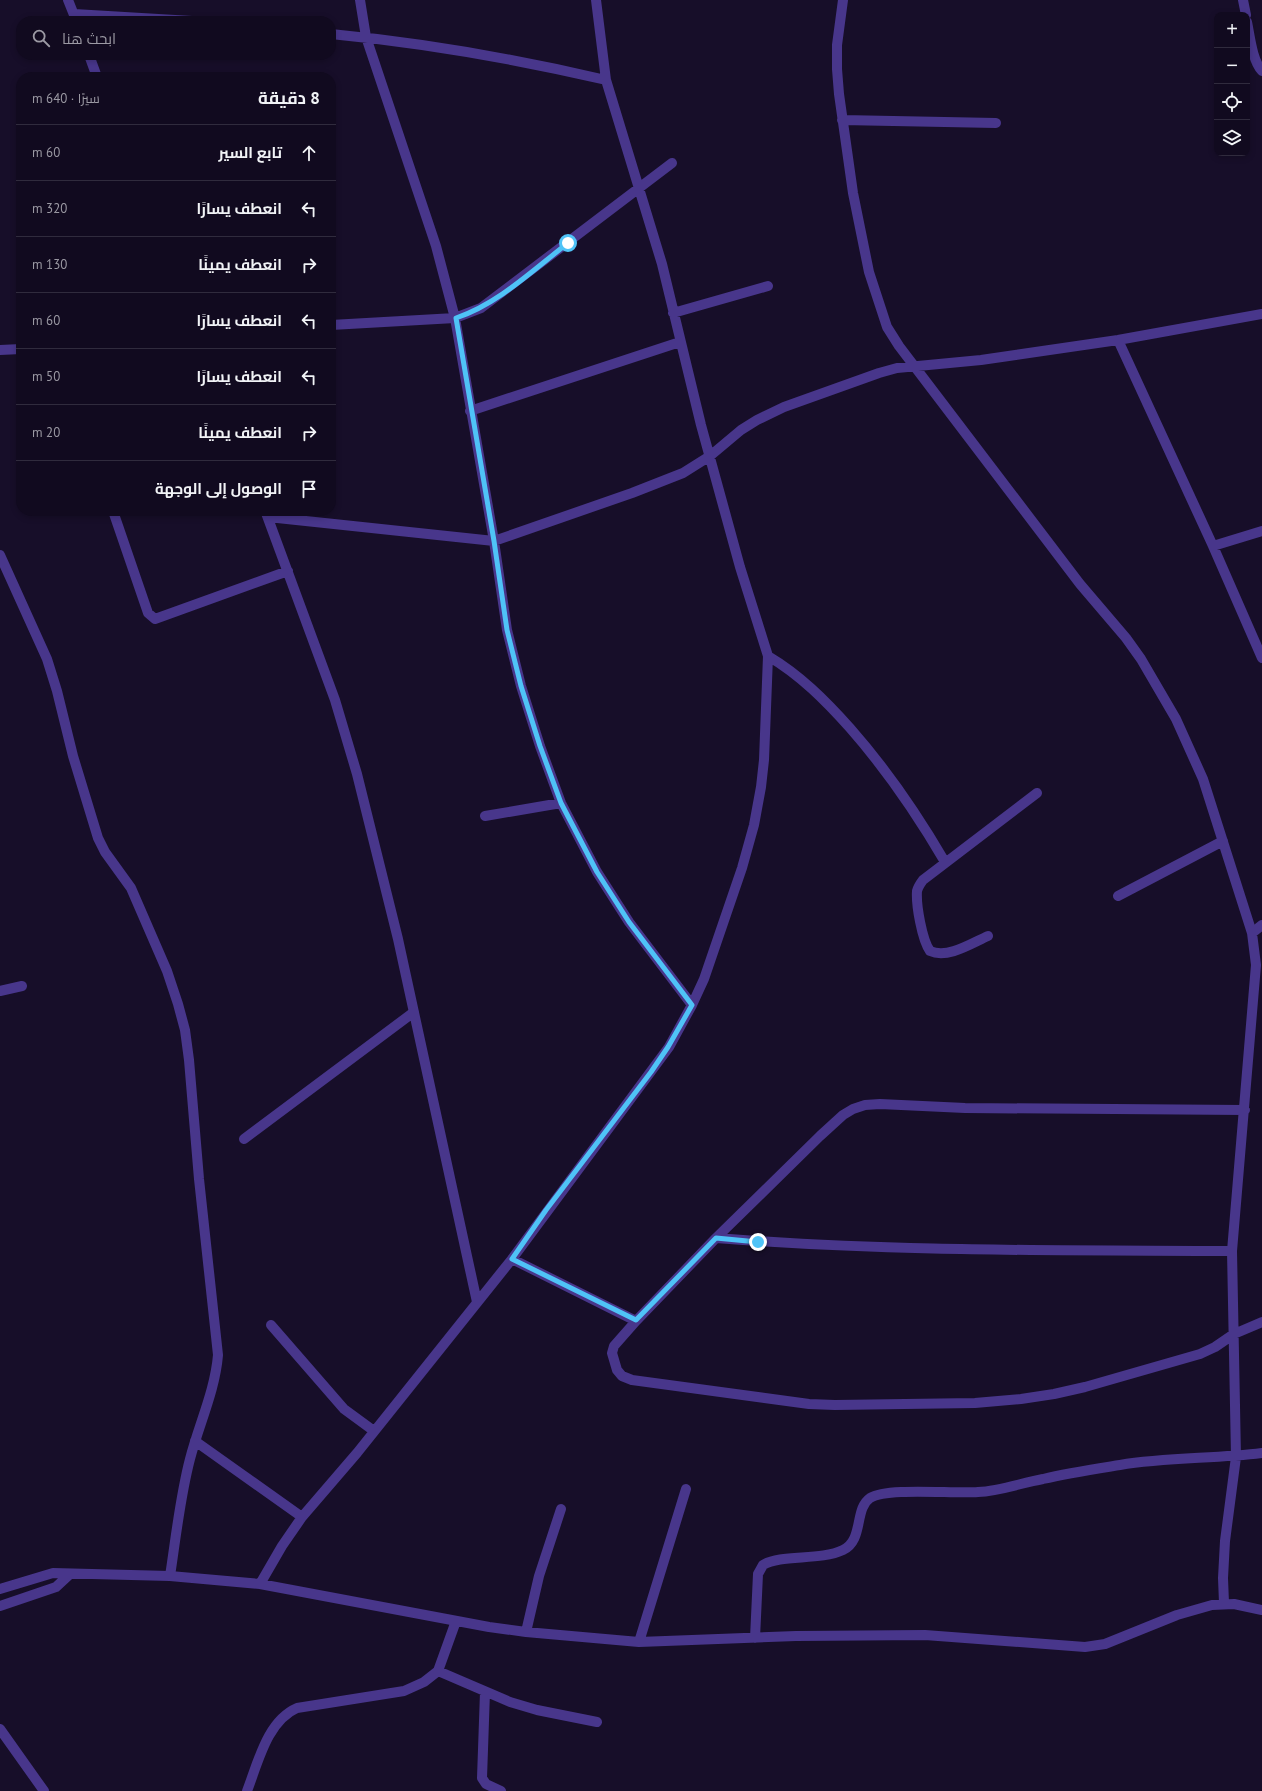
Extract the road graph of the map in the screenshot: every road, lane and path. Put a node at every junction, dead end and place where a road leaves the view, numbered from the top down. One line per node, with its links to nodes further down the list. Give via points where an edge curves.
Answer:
1 (68, 0): 7 (street)
2 (360, 0): 9 (street)
3 (596, 0): 14 (street)
4 (843, 0): 15 (street, via 837,45)
5 (1243, 0): 6 (street)
6 (1245, 12)
7 (74, 16)
8 (336, 34): 9 (street)
9 (366, 37): 14 (street, via 524,62); 22 (street, via 436,246)
10 (1250, 37): 12 (street)
11 (91, 60): 13 (street)
12 (1262, 71)
13 (95, 72)
14 (606, 80): 18 (street)
15 (842, 120): 16 (street); 28 (street, via 869,272 887,327)
16 (996, 123)
17 (672, 163): 18 (street)
18 (639, 188): 20 (street, via 662,264); 22 (street, via 495,299)
19 (768, 286): 20 (street)
20 (673, 313): 25 (street)
21 (1262, 314): 24 (street)
22 (456, 318): 23 (street); 29 (street)
23 (336, 325)
24 (1118, 340): 28 (street, via 981,360); 36 (street)
25 (680, 342): 29 (street); 30 (street)
26 (16, 349): 27 (street)
27 (0, 350)
28 (916, 366): 30 (street, via 897,368 862,378 770,413 741,430); 44 (street, via 1080,584 1126,638 1140,659 1188,744 1203,779)
29 (470, 411): 35 (street)
30 (710, 456): 35 (street, via 694,467 665,480); 39 (street, via 740,567)
31 (115, 516): 38 (street, via 148,613 155,619)
32 (268, 516): 38 (street)
33 (284, 516): 35 (street)
34 (1262, 531): 36 (street)
35 (494, 541): 42 (street, via 514,661 540,746)
36 (1213, 546): 40 (street)
37 (0, 555): 66 (street, via 47,659 98,838 131,888 143,914 167,971 185,1030 218,1355 214,1382)
38 (288, 571): 54 (street, via 349,743)
39 (768, 656): 45 (street, via 787,667 811,688 868,749 906,799); 53 (street, via 764,760 754,825 704,979)
40 (1262, 658)
41 (1037, 793): 45 (street)
42 (561, 803): 43 (street); 53 (street, via 613,899)
43 (485, 816)
44 (1223, 841): 46 (street); 48 (street)
45 (945, 862): 49 (street, via 922,880 918,887 918,906 923,935 928,947 936,953 945,953)
46 (1118, 896)
47 (1262, 925): 48 (street)
48 (1252, 933): 50 (street)
49 (988, 936)
50 (1259, 965): 55 (street)
51 (22, 986): 52 (street)
52 (0, 990)
53 (692, 1005): 59 (street, via 651,1072)
54 (414, 1012): 56 (street); 60 (street)
55 (1244, 1110): 57 (street, via 865,1105 853,1109 832,1125); 58 (street)
56 (244, 1139)
57 (716, 1238): 58 (street, via 901,1248); 61 (street)
58 (1232, 1251): 64 (street)
59 (512, 1259): 60 (street); 61 (street)
60 (477, 1302): 65 (street)
61 (636, 1320): 64 (street, via 614,1346 612,1353 617,1370 622,1376 632,1380 781,1401 835,1405 975,1403 1038,1397 1085,1387 1200,1354)
62 (1262, 1322): 64 (street)
63 (271, 1326): 65 (street, via 338,1402 352,1416)
64 (1234, 1334): 68 (street)
65 (374, 1431): 71 (street)
66 (195, 1441): 71 (street); 73 (street, via 183,1493)
67 (1262, 1453): 68 (street)
68 (1236, 1456): 76 (street, via 1225,1541); 81 (street, via 1122,1464 980,1492 891,1493 870,1498 865,1502 856,1536 848,1547 831,1554 773,1561 763,1565 758,1580)
69 (686, 1490): 82 (street)
70 (561, 1508): 80 (street, via 541,1570)
71 (302, 1517): 74 (street)
72 (70, 1574): 73 (street); 75 (street, via 53,1573); 77 (street, via 56,1587)
73 (170, 1576): 74 (street)
74 (260, 1584): 79 (street)
75 (0, 1590)
76 (1224, 1604): 78 (street); 81 (street, via 1178,1615 1117,1640 1094,1646 925,1635)
77 (0, 1606)
78 (1262, 1610)
79 (456, 1621): 80 (street); 83 (street)
80 (526, 1632): 82 (street)
81 (755, 1638): 82 (street)
82 (639, 1642)
83 (438, 1671): 84 (street); 88 (street, via 424,1682 404,1691 335,1701 297,1708 289,1712 276,1723)
84 (485, 1692): 85 (street, via 537,1710); 89 (street, via 482,1778 486,1784)
85 (597, 1722)
86 (0, 1729): 87 (street)
87 (44, 1791)
88 (247, 1791)
89 (501, 1791)

